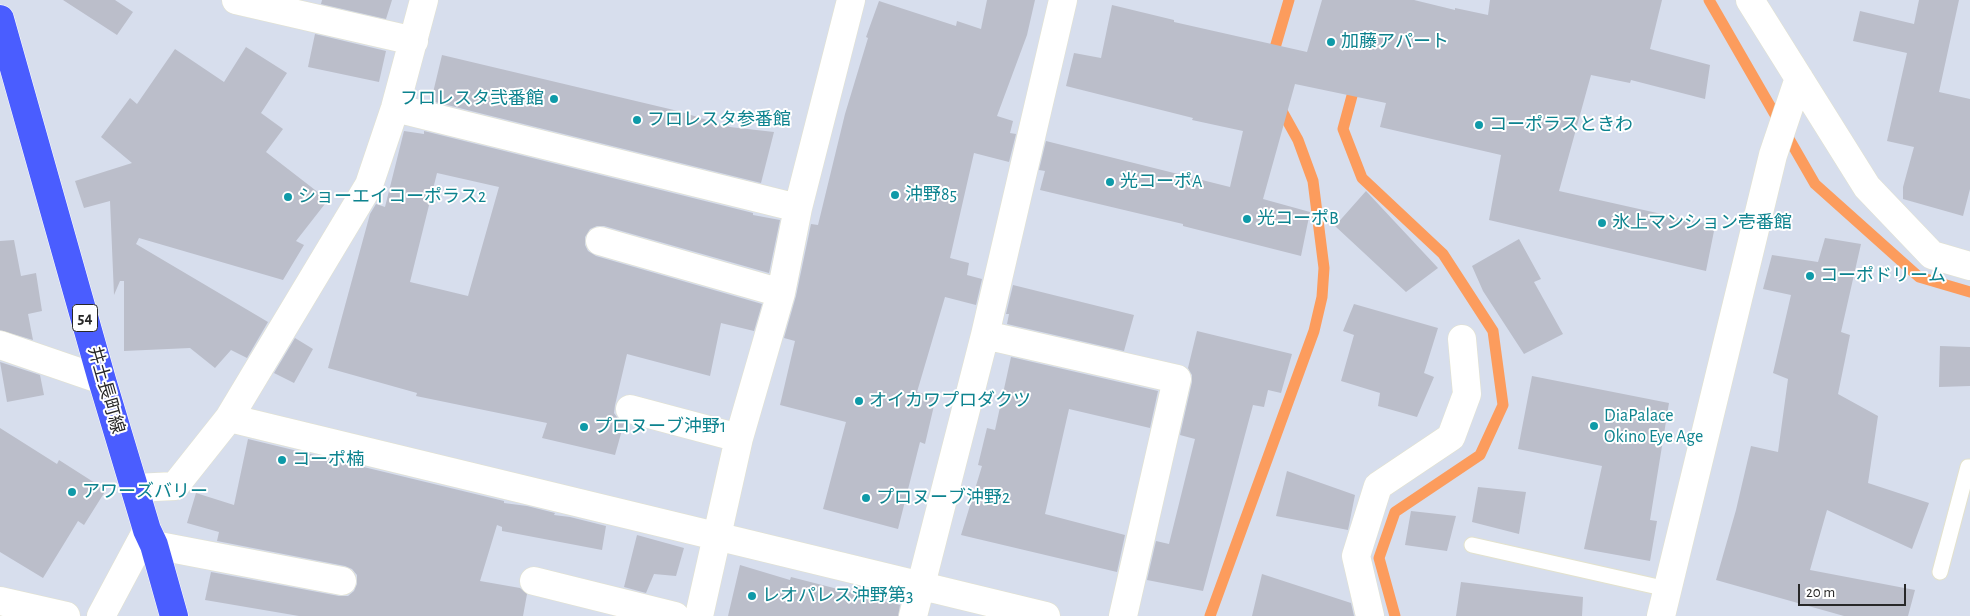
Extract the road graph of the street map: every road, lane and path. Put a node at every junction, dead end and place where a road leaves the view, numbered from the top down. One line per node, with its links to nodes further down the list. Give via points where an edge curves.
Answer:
1 (236, 0): 7 (street)
2 (424, 0): 7 (street)
3 (851, 0): 10 (street)
4 (1063, 0): 14 (street)
5 (1750, 0): 8 (street)
6 (0, 20): 17 (main road, 井土長町線 / 54)
7 (414, 41): 9 (street)
8 (1799, 78): 12 (street, via 1867,187 1932,255); 30 (street, via 1773,154)
9 (395, 108): 10 (street); 19 (street, via 369,185)
10 (798, 208): 13 (street)
11 (600, 241): 13 (street)
12 (1970, 266)
13 (780, 293): 20 (street)
14 (984, 335): 29 (street); 39 (street, via 1177,379)
15 (1462, 340): 40 (street, via 1467,394 1451,437 1378,486 1356,556)
16 (0, 345): 17 (street)
17 (102, 380): 22 (main road, 井土長町線 / 54)
18 (630, 409): 20 (street)
19 (229, 418): 22 (street, via 175,486); 23 (street)
20 (738, 438): 23 (street)
21 (1970, 467): 26 (lane)
22 (135, 488): 24 (main road, 井土長町線 / 54)
23 (717, 536): 29 (street); 36 (street)
24 (150, 538): 28 (street); 33 (street); 34 (main road, 井土長町線 / 54)
25 (1472, 545): 30 (lane)
26 (1940, 572)
27 (534, 581): 35 (street)
28 (342, 582)
29 (921, 585): 37 (street); 38 (street)
30 (1667, 589): 41 (street)
31 (0, 600): 32 (street)
32 (66, 616)
33 (101, 616)
34 (174, 616)
35 (675, 616)
36 (699, 616)
37 (914, 616)
38 (1046, 616)
39 (1123, 616)
40 (1370, 616)
41 (1661, 616)

